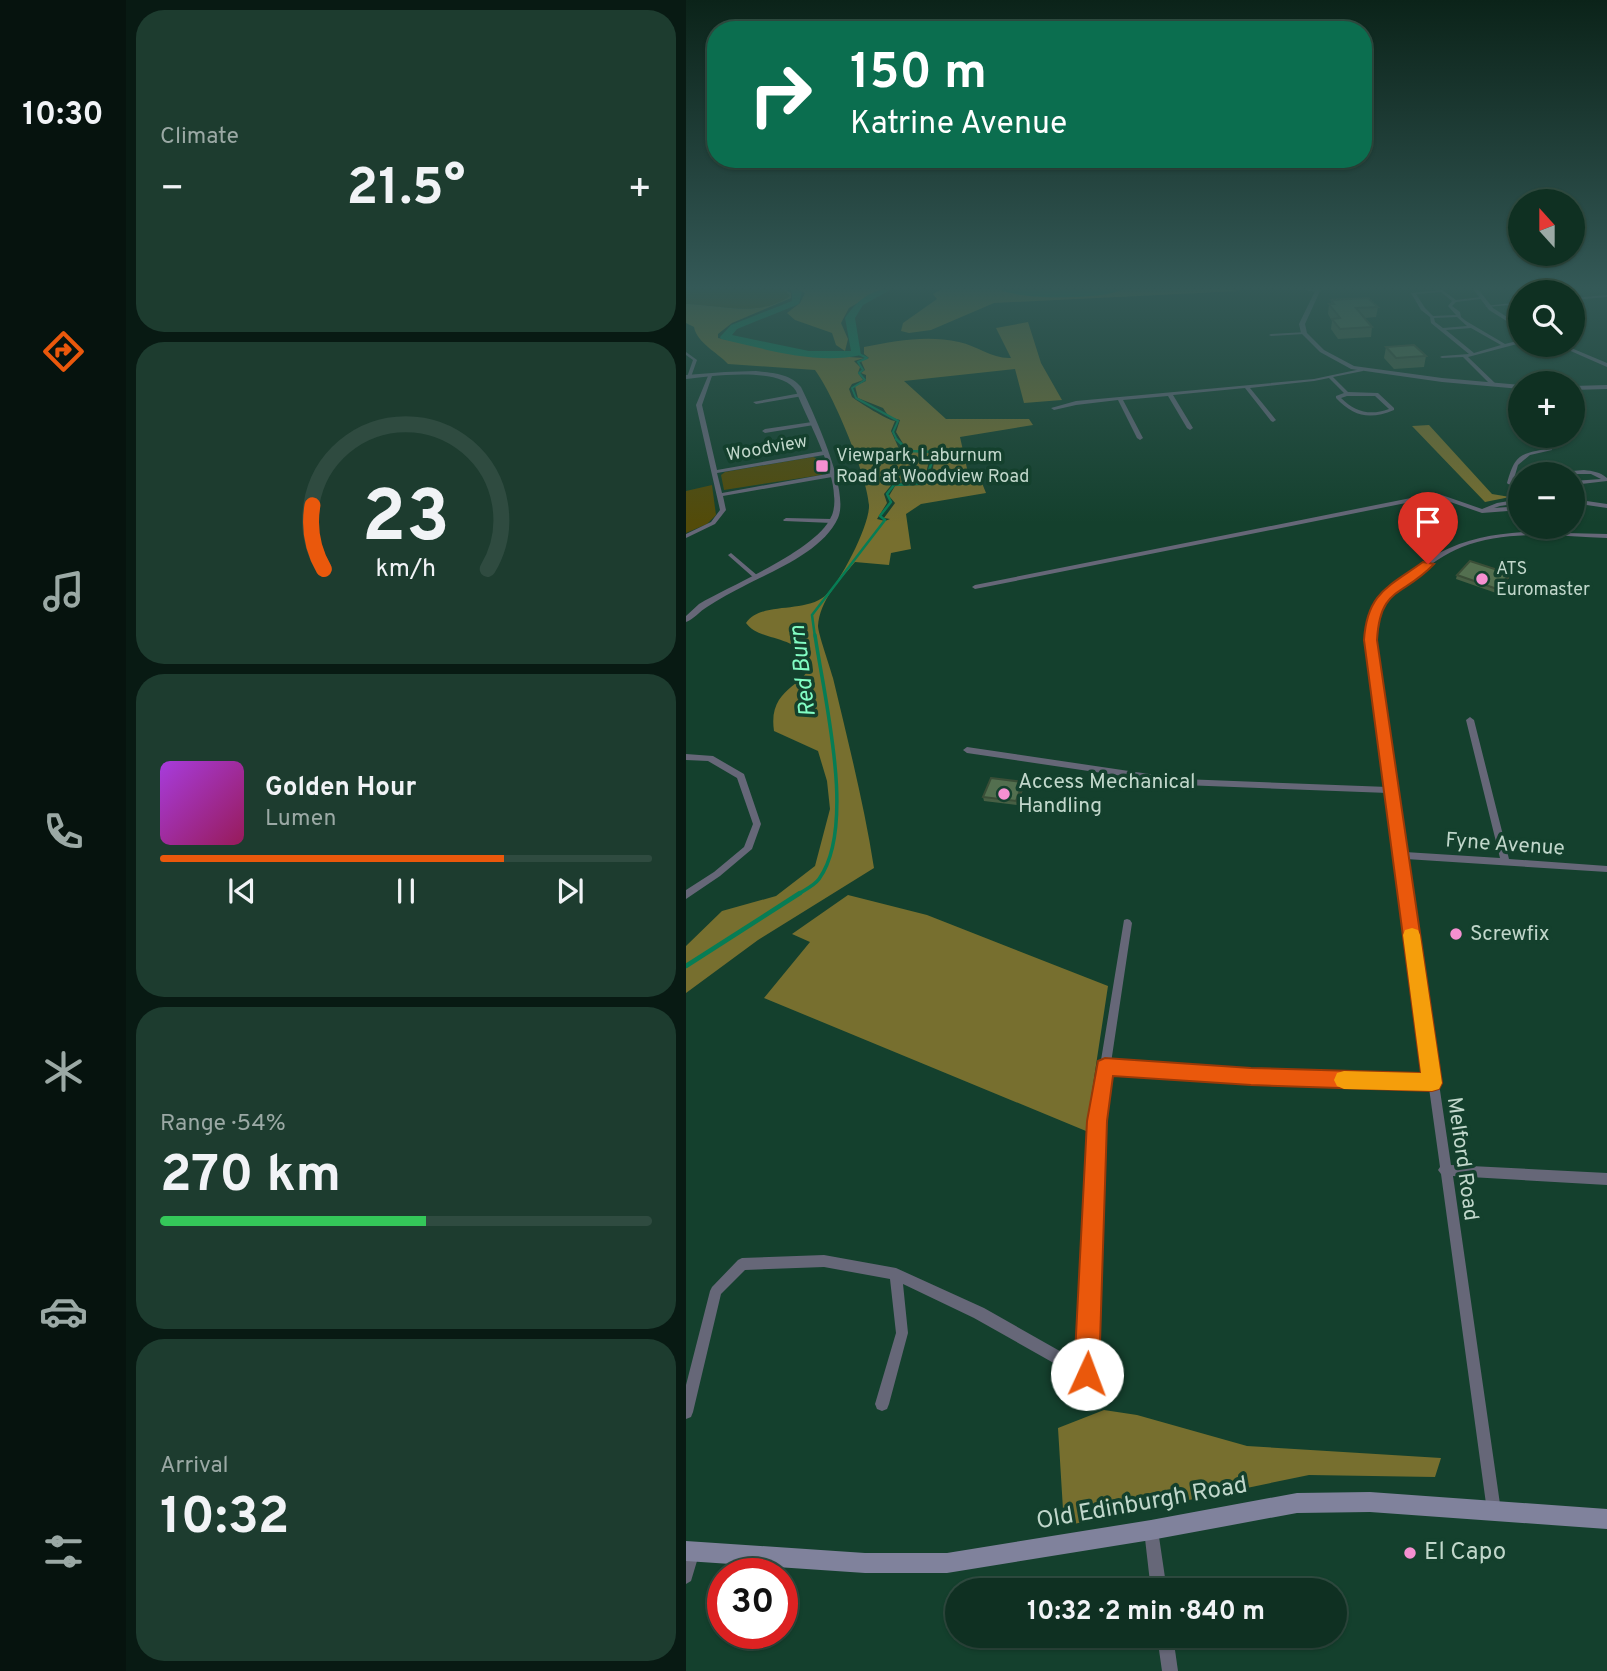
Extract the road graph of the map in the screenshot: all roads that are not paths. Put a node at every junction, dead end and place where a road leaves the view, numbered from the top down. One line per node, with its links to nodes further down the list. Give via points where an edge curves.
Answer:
1 (1353, 367): 5 (street); 6 (street)
2 (1476, 367): 6 (street)
3 (710, 376): 4 (street); 13 (street, via 778,376 790,380); 25 (street, via 698,405)
4 (687, 377)
5 (1331, 378): 8 (street); 12 (street)
6 (1494, 385): 7 (street)
7 (1508, 386)
8 (1247, 387): 11 (street); 17 (street)
9 (1607, 387): 10 (street)
10 (1585, 388)
11 (1170, 394): 14 (street); 19 (street)
12 (1347, 394): 12 (street, via 1376,394 1392,409 1358,414 1338,397)
13 (801, 395): 15 (street); 18 (street)
14 (1120, 399): 16 (street); 21 (street)
15 (756, 402)
16 (1054, 408)
17 (1273, 420)
18 (812, 424): 20 (street); 23 (street)
19 (1190, 428)
20 (765, 431)
21 (1140, 438)
22 (1549, 448): 24 (street)
23 (824, 453): 25 (street, Woodview); 27 (street)
24 (1518, 462)
25 (715, 472): 29 (street)
26 (1585, 472): 28 (street, via 1601,474 1606,480)
27 (832, 475): 29 (street, Woodview); 36 (street, via 839,500)
28 (1585, 482)
29 (720, 495): 37 (street, via 723,510 719,519)
30 (1585, 502): 32 (street)
31 (1508, 503): 34 (street)
32 (1607, 506)
33 (1508, 509): 34 (street)
34 (1482, 511): 41 (street, via 1436,495)
35 (786, 520): 36 (street)
36 (832, 521): 40 (street, via 812,545)
37 (686, 536)
38 (1607, 536): 46 (street, Melford Road, via 1482,538 1442,554 1383,597 1372,616 1371,640)
39 (731, 555): 40 (street)
40 (756, 577): 42 (street, via 706,601)
41 (975, 587)
42 (686, 620)
43 (1470, 720): 48 (street)
44 (967, 750): 46 (street, via 1183,782)
45 (686, 757): 50 (street, via 710,758 741,776 757,824 748,849)
46 (1392, 790): 47 (street, Melford Road)
47 (1401, 855): 48 (street, Fyne Avenue); 53 (street, Melford Road)
48 (1505, 862): 49 (street, Fyne Avenue)
49 (1607, 869)
50 (686, 895)
51 (1127, 923): 52 (street)
52 (1105, 1067): 53 (street); 56 (street, via 1097,1121 1087,1374 979,1313)
53 (1432, 1083): 54 (street, Melford Road)
54 (1444, 1170): 55 (street); 59 (street, Melford Road)
55 (1607, 1179)
56 (896, 1274): 57 (street, via 902,1333); 58 (street, via 824,1261 742,1264 716,1291)
57 (882, 1405)
58 (686, 1412)
59 (1494, 1511): 60 (main road, Old Edinburgh Road); 61 (main road, Old Edinburgh Road, via 1370,1502 1297,1503)
60 (1607, 1518)
61 (1151, 1530): 62 (main road, Old Edinburgh Road, via 947,1563 865,1563); 64 (street)
62 (689, 1551): 63 (street)
63 (686, 1576)
64 (1157, 1578)
65 (1167, 1648): 66 (street)
66 (1170, 1671)

